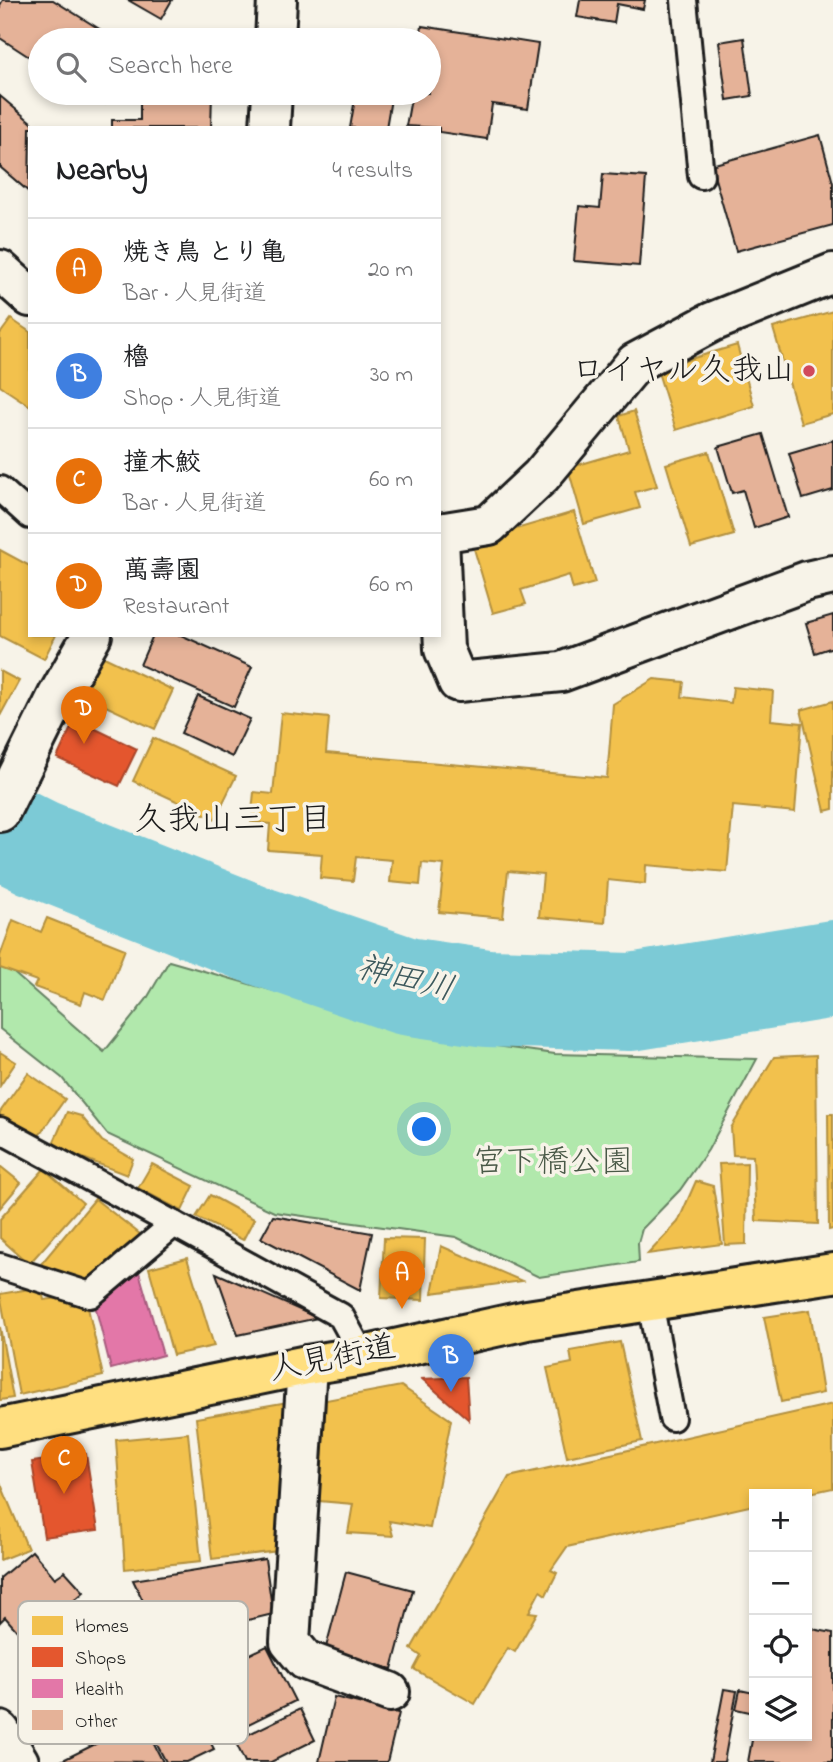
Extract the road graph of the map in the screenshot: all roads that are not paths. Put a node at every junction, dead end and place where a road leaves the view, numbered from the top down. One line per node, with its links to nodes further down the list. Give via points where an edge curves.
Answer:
1 (277, 0): 3 (street)
2 (684, 0): 6 (lane)
3 (276, 28)
4 (271, 105): 5 (street)
5 (270, 126)
6 (701, 176)
7 (0, 270): 9 (street)
8 (833, 273): 12 (street, via 712,322 635,363 541,476 489,525)
9 (28, 295)
10 (0, 489): 11 (lane)
11 (28, 514)
12 (441, 533)
13 (833, 575): 14 (street, via 561,672 458,681 444,649)
14 (441, 582)
15 (91, 637): 16 (street)
16 (8, 785)
17 (0, 1130): 18 (lane)
18 (174, 1224): 19 (lane, via 90,1295); 22 (lane, via 341,1316)
19 (0, 1266)
20 (833, 1273): 21 (main road, 人見街道)
21 (650, 1302): 22 (main road, 人見街道, via 527,1320); 24 (lane)
22 (363, 1356): 23 (main road, 人見街道)
23 (307, 1365): 25 (main road, 人見街道); 26 (street, via 290,1642 305,1660)
24 (672, 1418)
25 (0, 1428)
26 (390, 1692)
27 (0, 1731): 28 (street)
28 (19, 1762)

